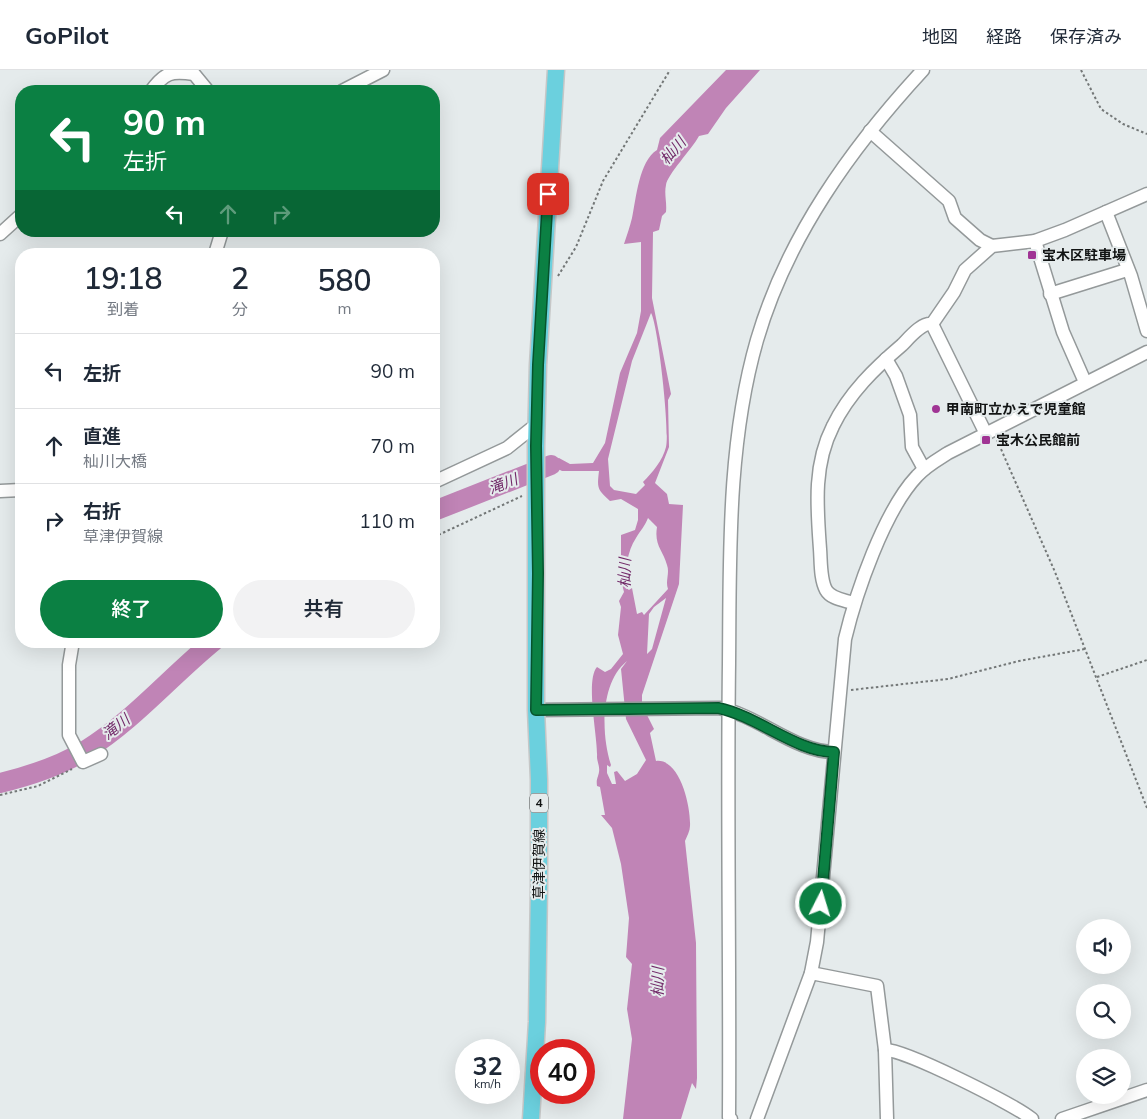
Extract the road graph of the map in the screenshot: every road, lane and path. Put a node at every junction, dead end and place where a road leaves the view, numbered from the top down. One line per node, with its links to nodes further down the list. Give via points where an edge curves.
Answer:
1 (383, 70): 8 (street)
2 (556, 70): 25 (main road, 草津伊賀線 / 4)
3 (670, 70): 18 (path, via 607,173 576,247)
4 (923, 70): 9 (street)
5 (1081, 70): 10 (path, via 1101,110)
6 (156, 85): 7 (street, via 161,78 175,72 194,74)
7 (203, 85)
8 (354, 85)
9 (870, 131): 16 (street, via 949,202 955,218); 39 (street, via 807,220 757,339 740,421 733,497)
10 (1147, 134)
11 (1147, 194): 12 (street)
12 (1106, 212): 15 (street); 17 (street)
13 (15, 220): 14 (street)
14 (0, 234)
15 (1035, 241): 16 (street); 19 (street)
16 (992, 246): 20 (street, via 965,270)
17 (1127, 270): 19 (street); 21 (street)
18 (557, 277)
19 (1050, 294): 24 (street)
20 (932, 324): 23 (street, via 924,326); 26 (street)
21 (1147, 331)
22 (1147, 352): 24 (street)
23 (886, 359): 27 (street, via 910,415 912,447); 33 (street, via 858,388 840,413 819,466 818,513 826,590 831,596)
24 (1085, 382): 26 (street)
25 (537, 424): 28 (street, via 508,448); 29 (main road, 草津伊賀線 / 4)
26 (990, 432): 27 (street); 35 (path, via 1055,572)
27 (924, 469): 33 (street, via 897,504)
28 (440, 479)
29 (536, 489): 32 (path); 40 (main road, 草津伊賀線 / 4)
30 (15, 490): 31 (street)
31 (0, 491)
32 (440, 534)
33 (853, 603): 38 (street, via 845,639)
34 (72, 648): 43 (street, via 70,740)
35 (1085, 648): 37 (path); 38 (path, via 948,679)
36 (1147, 660): 37 (path)
37 (1096, 677): 45 (path)
38 (840, 691): 41 (street)
39 (723, 709): 40 (street); 41 (street, via 820,752); 50 (street)
40 (536, 710): 49 (main road, 草津伊賀線 / 4, via 539,886 537,1022)
41 (834, 752): 46 (street, via 817,942)
42 (101, 754): 43 (street)
43 (82, 761): 44 (path, via 38,786)
44 (0, 795)
45 (1147, 808)
46 (811, 973): 47 (street, via 877,986); 51 (street)
47 (885, 1050): 52 (street); 53 (street, via 892,1049 922,1060)
48 (1147, 1090): 54 (street)
49 (531, 1119)
50 (731, 1119)
51 (757, 1119)
52 (887, 1119)
53 (1032, 1119)
54 (1062, 1119)

